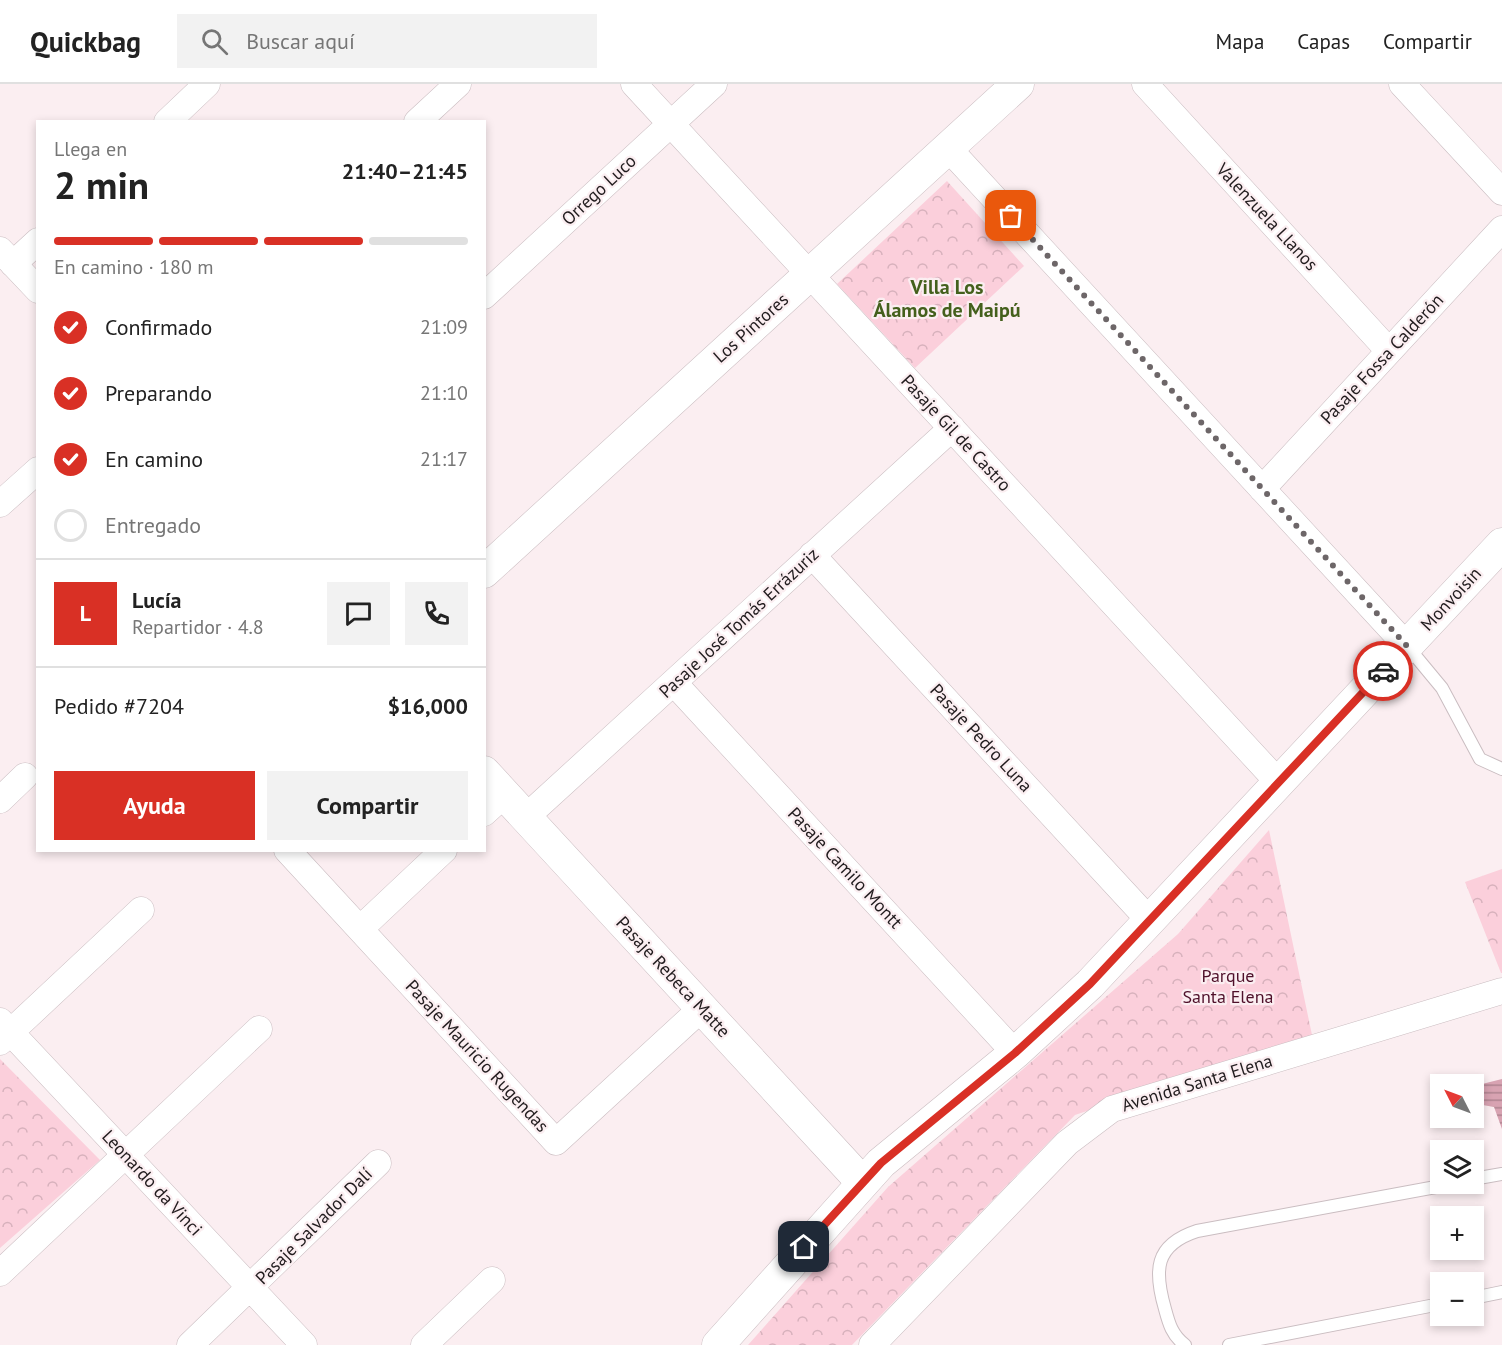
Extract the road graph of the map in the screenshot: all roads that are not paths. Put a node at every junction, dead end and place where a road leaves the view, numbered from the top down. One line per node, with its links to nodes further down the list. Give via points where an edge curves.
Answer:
1 (207, 84): 8 (street)
2 (458, 84): 9 (street)
3 (634, 84): 10 (street, Pasaje Gil de Castro)
4 (714, 84): 10 (street, Orrego Luco)
5 (1018, 84): 11 (street, Los Pintores)
6 (1144, 84): 19 (street, Valenzuela Llanos)
7 (1402, 84): 12 (street)
8 (169, 120)
9 (419, 120)
10 (670, 124): 16 (street, Pasaje Gil de Castro); 18 (street, Orrego Luco)
11 (948, 148): 16 (street, Los Pintores); 22 (street)
12 (1502, 192)
13 (1502, 229): 19 (street, Pasaje Fossa Calderón)
14 (36, 242): 15 (street)
15 (7, 257): 17 (street)
16 (810, 274): 20 (street, Pasaje Gil de Castro); 26 (street, Los Pintores)
17 (36, 288)
18 (486, 294)
19 (1389, 351): 22 (street, Pasaje Fossa Calderón)
20 (952, 428): 25 (street, Pasaje José Tomás Errázuriz); 31 (street, Pasaje Gil de Castro)
21 (36, 472): 23 (street)
22 (1262, 489): 27 (street)
23 (0, 504)
24 (1502, 544): 27 (street, Monvoisin)
25 (812, 555): 28 (street, Pasaje José Tomás Errázuriz); 38 (street, Pasaje Pedro Luna)
26 (486, 570)
27 (1407, 646): 29 (lane, via 1442,688 1480,759); 31 (street, Monvoisin)
28 (674, 683): 34 (street, Pasaje José Tomás Errázuriz); 44 (street, Pasaje Camilo Montt)
29 (1502, 768)
30 (25, 776): 33 (street)
31 (1279, 783): 38 (street, Monvoisin)
32 (491, 793): 34 (street, Pasaje Rebeca Matte)
33 (0, 800)
34 (526, 817): 41 (street, Pasaje Rebeca Matte)
35 (289, 852): 39 (street, Pasaje Mauricio Rugendas)
36 (442, 852): 39 (street)
37 (141, 910): 43 (street)
38 (1150, 921): 44 (street, Monvoisin, via 1090,984)
39 (360, 929): 41 (street, Pasaje Mauricio Rugendas, via 556,1142)
40 (1502, 992): 61 (street, Avenida Santa Elena, via 1112,1109 1067,1143)
41 (702, 1008): 49 (street, Pasaje Rebeca Matte)
42 (260, 1029): 45 (street)
43 (4, 1032): 45 (street, Leonardo da Vinci)
44 (1015, 1053): 49 (street, Monvoisin, via 907,1140)
45 (126, 1155): 51 (street); 53 (street, Leonardo da Vinci)
46 (378, 1163): 53 (street, Pasaje Salvador Dalí)
47 (1502, 1174): 48 (lane)
48 (1484, 1177)
49 (862, 1182): 60 (street, Monvoisin)
50 (1430, 1188): 62 (lane, via 1197,1231 1178,1239 1162,1257 1157,1281 1171,1331)
51 (0, 1273)
52 (492, 1280): 59 (street)
53 (251, 1288): 57 (street, Pasaje Salvador Dalí); 58 (street, Leonardo da Vinci)
54 (1502, 1292): 55 (lane)
55 (1484, 1296)
56 (1430, 1306): 63 (lane)
57 (190, 1345)
58 (304, 1345)
59 (424, 1345)
60 (718, 1345)
61 (872, 1345)
62 (1185, 1345)
63 (1229, 1345)

